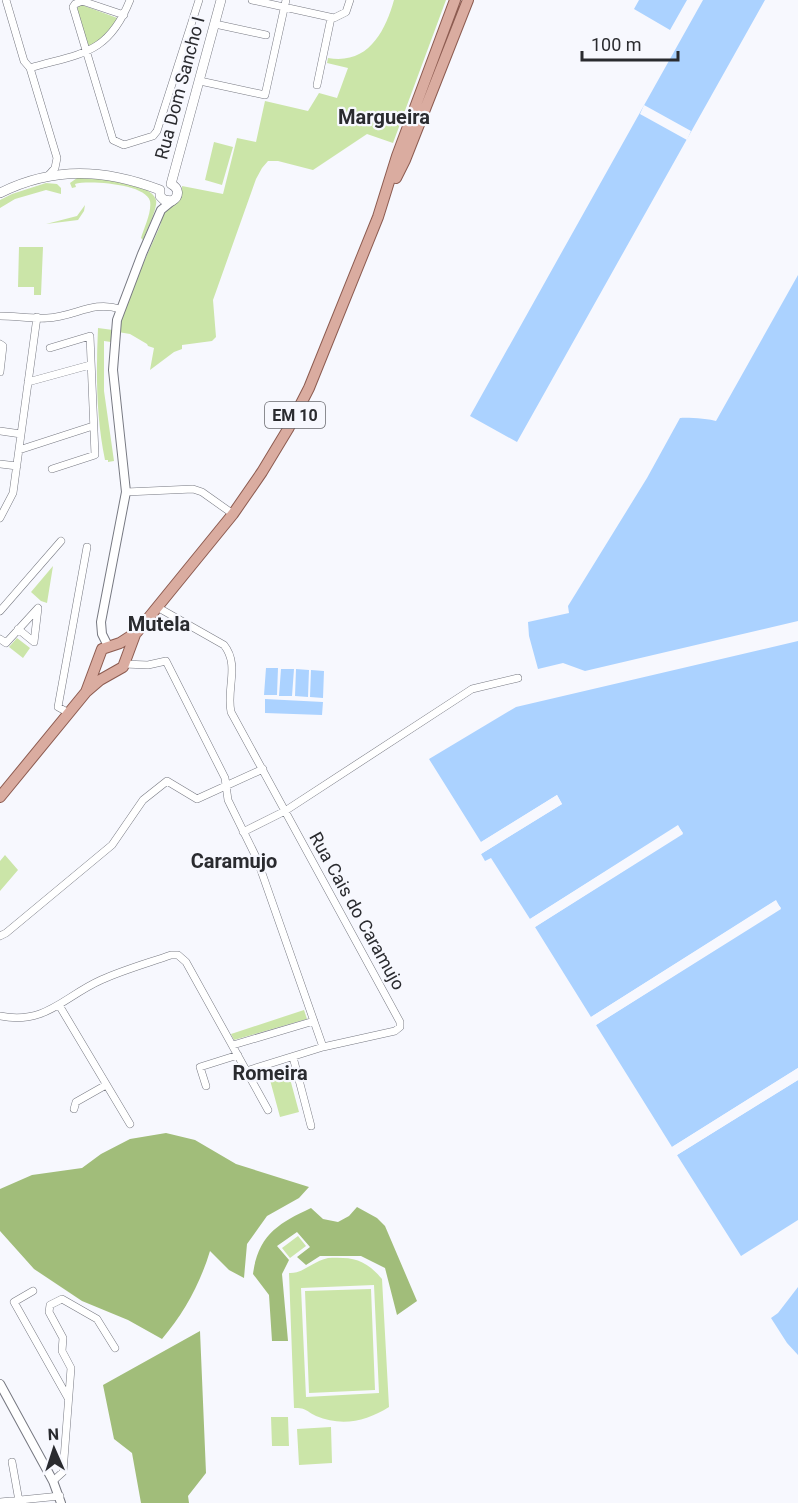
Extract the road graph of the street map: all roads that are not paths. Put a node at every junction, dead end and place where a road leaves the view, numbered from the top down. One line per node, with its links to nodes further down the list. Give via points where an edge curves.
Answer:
1 (6, 0): 15 (street, via 24,61)
2 (130, 0): 10 (street)
3 (199, 0): 14 (street, via 153,136 124,145 113,140)
4 (221, 0): 12 (main road, Rua Dom Sancho I)
5 (252, 0): 9 (street)
6 (350, 0): 11 (street, via 344,14)
7 (455, 0): 22 (main road, EM 10)
8 (468, 0): 22 (main road, EM 10, via 405,160)
9 (285, 4): 11 (street); 16 (street, via 265,95)
10 (124, 15): 14 (street, via 112,35); 14 (street, via 82,2 75,4 73,11)
11 (332, 18): 17 (street)
12 (214, 24): 13 (street); 16 (main road, Rua Dom Sancho I)
13 (266, 35)
14 (86, 51): 15 (street)
15 (30, 68): 18 (street, via 57,158)
16 (200, 81): 19 (main road, Rua Dom Sancho I)
17 (317, 85)
18 (47, 177): 20 (main road, via 70,173 115,176); 21 (main road)
19 (171, 184): 20 (main road); 23 (main road, via 178,193)
20 (160, 190): 23 (main road, via 164,200)
21 (0, 193)
22 (386, 196): 40 (main road, EM 10, via 309,388 288,429)
23 (172, 201): 24 (street, via 161,210)
24 (120, 309): 26 (street, via 95,306 65,315); 39 (street, via 113,370)
25 (0, 316): 26 (street)
26 (37, 317): 31 (street)
27 (0, 344): 30 (street)
28 (50, 348): 29 (street, via 90,336)
29 (90, 365): 31 (street); 32 (street)
30 (0, 372)
31 (28, 382): 34 (street)
32 (93, 426): 35 (street); 38 (street, via 96,454)
33 (0, 431): 34 (street)
34 (21, 434): 35 (street)
35 (19, 450): 37 (street)
36 (0, 464): 37 (street)
37 (17, 466): 41 (street, via 13,493)
38 (52, 468)
39 (126, 492): 40 (street, via 193,489); 49 (street, via 101,622 102,634)
40 (233, 514): 45 (main road, EM 10)
41 (0, 518)
42 (62, 542): 44 (street)
43 (87, 547): 55 (street, via 58,707)
44 (1, 607)
45 (157, 607): 47 (main road, EM 10); 56 (street, Rua Cais do Caramujo, via 230,652 231,712)
46 (18, 629): 48 (street, via 6,644)
47 (136, 632): 49 (main road, EM 10); 51 (main road, EM 10)
48 (0, 639)
49 (110, 645): 50 (main road, EM 10); 51 (main road, via 122,649)
50 (99, 656): 52 (main road, via 101,667); 54 (main road, EM 10)
51 (125, 662): 52 (main road, EM 10); 57 (street, via 148,665 166,661)
52 (114, 672): 54 (main road, EM 10)
53 (518, 678): 59 (street, via 472,689)
54 (86, 692): 55 (main road, EM 10)
55 (69, 713): 58 (main road, EM 10)
56 (263, 769): 57 (street); 59 (street, Rua Cais do Caramujo)
57 (226, 786): 60 (street); 61 (street, via 197,799 168,781 162,783 143,800 112,845)
58 (2, 790)
59 (285, 811): 60 (street); 66 (street, Rua Cais do Caramujo, via 399,1019 400,1027 395,1031)
60 (243, 832): 64 (street, via 257,859)
61 (0, 936)
62 (59, 1005): 63 (street, via 27,1019); 65 (street, via 100,981 176,955 184,960); 70 (street)
63 (0, 1016)
64 (314, 1021): 65 (street); 66 (street)
65 (233, 1045): 67 (street)
66 (322, 1047): 68 (street)
67 (238, 1055): 69 (street); 71 (street, via 200,1067)
68 (293, 1056): 69 (street); 75 (street)
69 (246, 1071): 73 (street)
70 (106, 1085): 72 (street, via 76,1102); 74 (street)
71 (206, 1086)
72 (74, 1109)
73 (268, 1110)
74 (130, 1124)
75 (311, 1126)
76 (33, 1291): 79 (street, via 14,1302)
77 (115, 1348): 79 (street, via 96,1318 63,1299 52,1303 48,1310 63,1338 62,1351 71,1368)
78 (0, 1384): 81 (street)
79 (68, 1398): 81 (street, via 63,1472)
80 (12, 1462): 83 (street)
81 (53, 1481): 82 (street)
82 (60, 1500): 84 (street)
83 (19, 1501): 84 (street); 85 (street)
84 (36, 1501)
85 (0, 1502)

